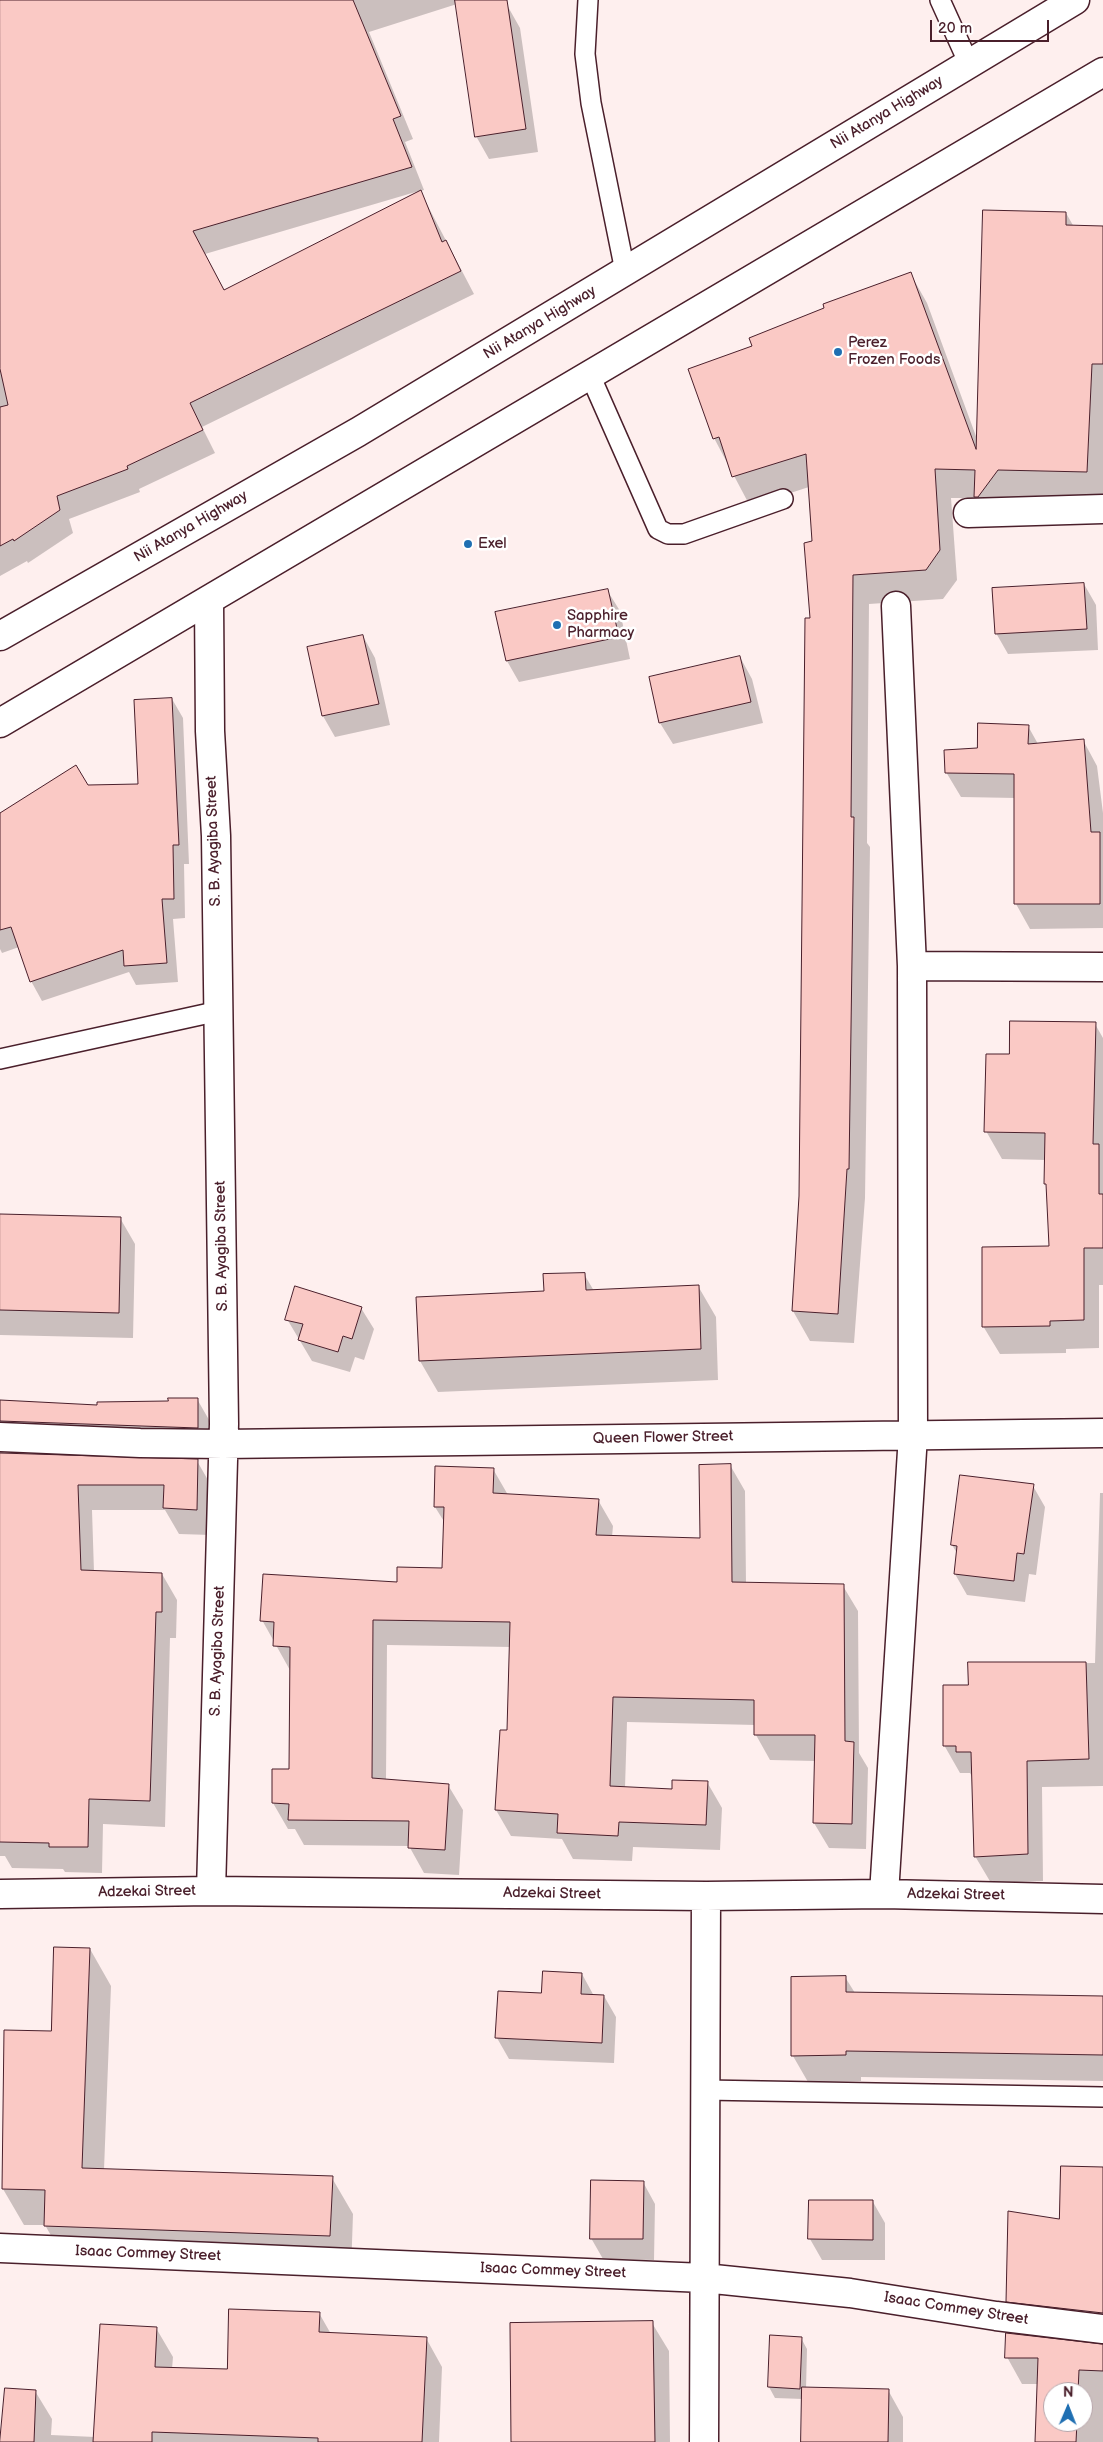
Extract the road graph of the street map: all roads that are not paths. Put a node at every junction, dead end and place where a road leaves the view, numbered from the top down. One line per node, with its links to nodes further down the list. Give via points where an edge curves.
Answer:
1 (588, 0): 6 (lane, via 585,54 591,103)
2 (940, 0): 4 (lane)
3 (1075, 0): 4 (street, Nii Atanya Highway)
4 (969, 64): 6 (street, Nii Atanya Highway)
5 (1103, 72): 7 (street)
6 (625, 271): 13 (street, Nii Atanya Highway, via 358,432)
7 (590, 375): 8 (lane, via 658,529 668,534 684,534); 11 (street)
8 (783, 499)
9 (1103, 509): 10 (street)
10 (968, 513)
11 (209, 601): 14 (street); 17 (street, S. B. Ayagiba Street)
12 (896, 606): 15 (street)
13 (0, 636)
14 (0, 723)
15 (912, 966): 16 (street); 20 (street)
16 (1103, 967)
17 (219, 1011): 18 (lane); 22 (street, S. B. Ayagiba Street)
18 (0, 1059)
19 (1103, 1433): 20 (street, Queen Flower Street)
20 (914, 1435): 22 (street, Queen Flower Street); 25 (street)
21 (0, 1437): 22 (street, Queen Flower Street)
22 (224, 1444): 23 (street, S. B. Ayagiba Street)
23 (211, 1891): 24 (street, Adzekai Street); 26 (street, Adzekai Street)
24 (0, 1894)
25 (884, 1894): 26 (street, Adzekai Street); 27 (street, Adzekai Street)
26 (706, 1896): 28 (street)
27 (1103, 1899)
28 (705, 2090): 29 (lane); 31 (street)
29 (1103, 2097)
30 (0, 2248): 31 (street, Isaac Commey Street)
31 (704, 2278): 32 (street, Isaac Commey Street, via 850,2293); 33 (street)
32 (1103, 2329)
33 (704, 2442)

